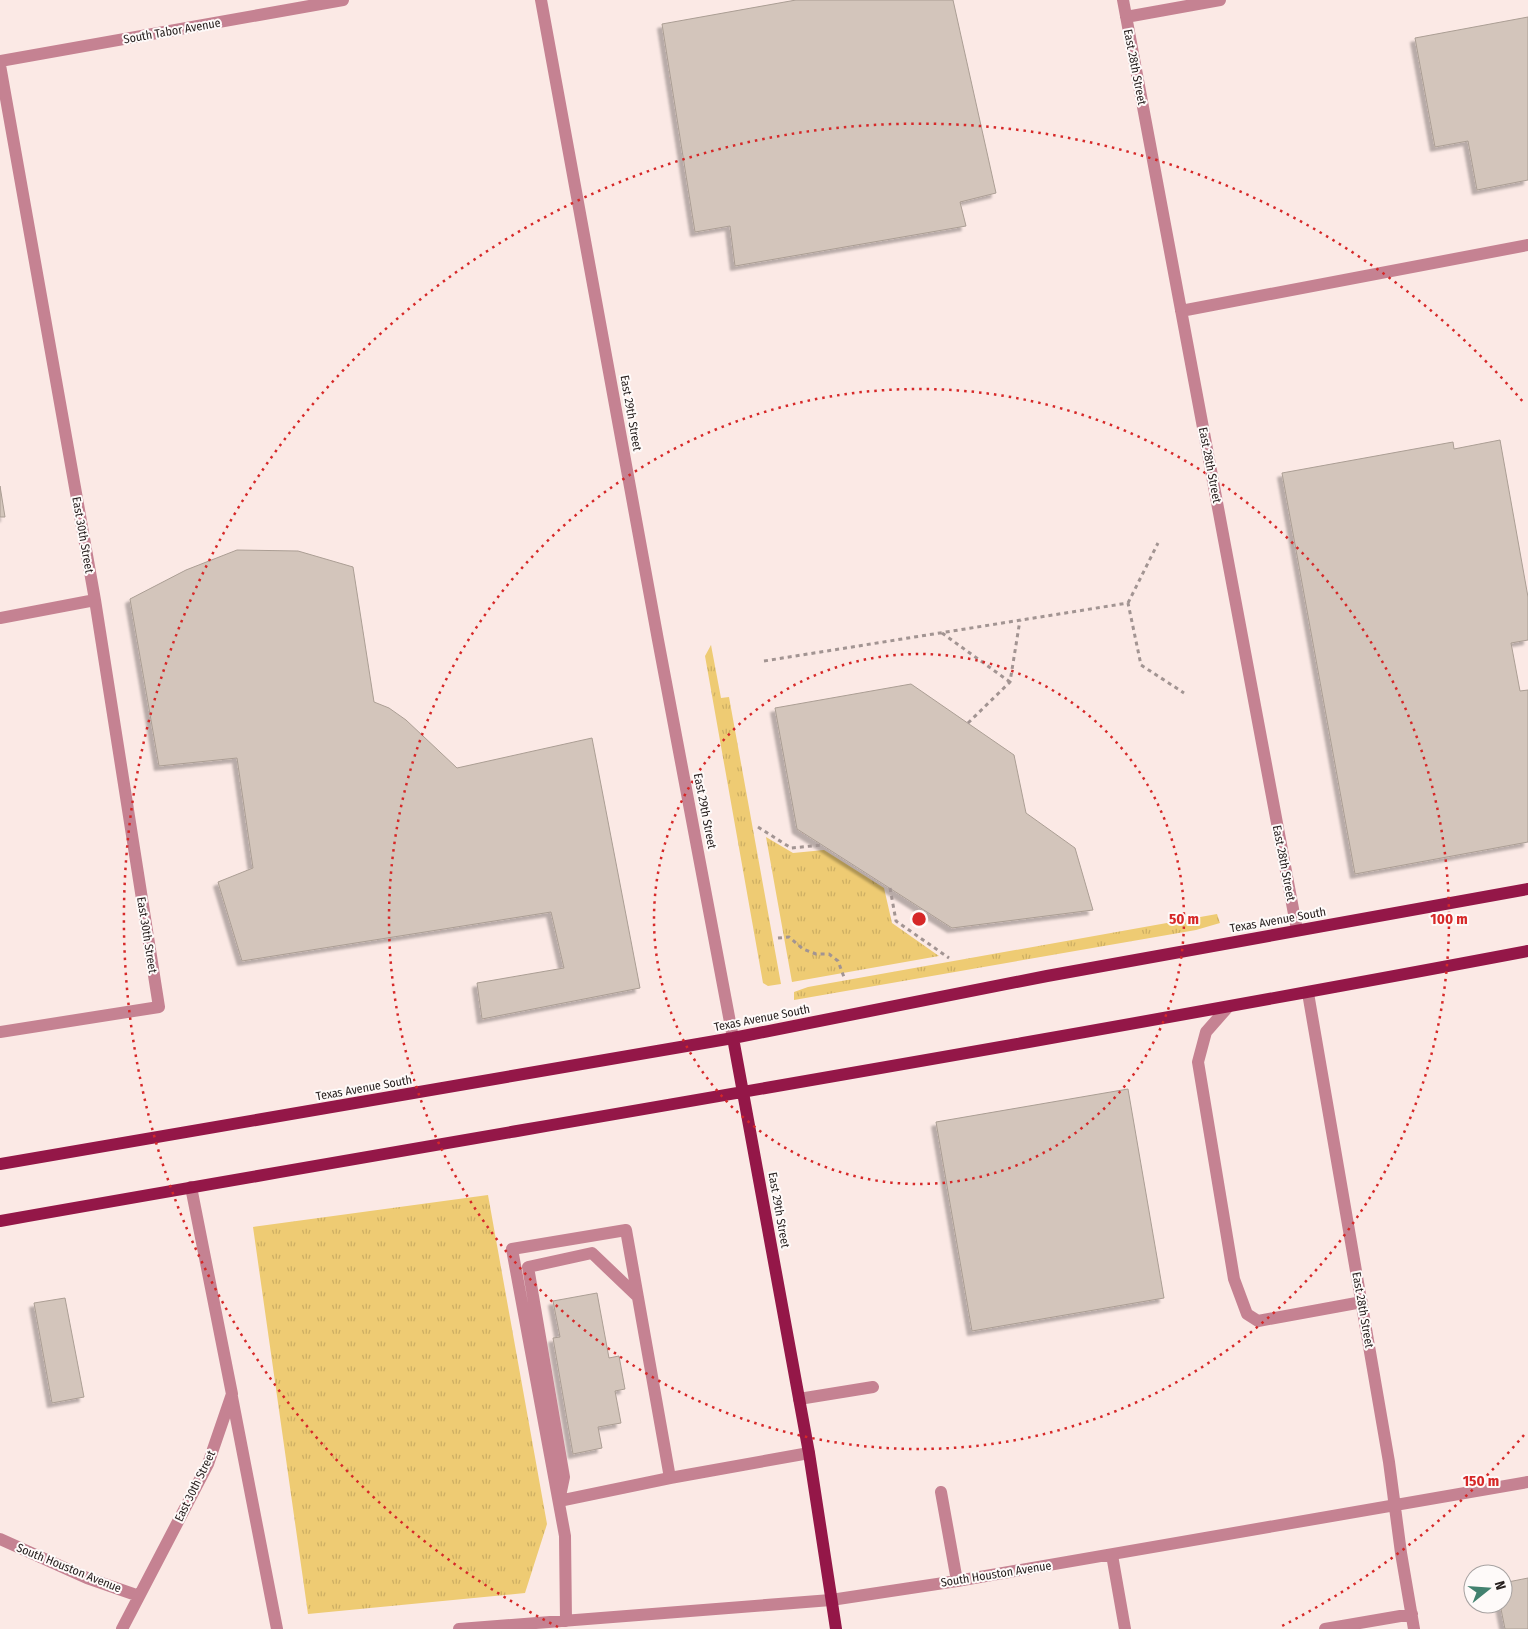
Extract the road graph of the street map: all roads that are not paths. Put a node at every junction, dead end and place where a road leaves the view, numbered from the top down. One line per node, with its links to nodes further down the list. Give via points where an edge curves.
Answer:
1 (343, 0): 6 (street, South Tabor Avenue)
2 (541, 0): 18 (street, East 29th Street)
3 (1123, 0): 5 (street, East 28th Street)
4 (1220, 0): 5 (street)
5 (1126, 17): 9 (street, East 28th Street)
6 (0, 61)
7 (0, 65): 10 (street, East 30th Street)
8 (1528, 245): 9 (street)
9 (1181, 311): 13 (street, East 28th Street)
10 (95, 600): 11 (street); 17 (street, East 30th Street, via 159,1007)
11 (0, 618)
12 (1528, 889): 13 (main road, Texas Avenue South)
13 (1297, 930): 18 (main road, Texas Avenue South)
14 (1528, 951): 15 (main road)
15 (1308, 993): 16 (main road); 24 (street, East 28th Street)
16 (1228, 1007): 19 (main road); 24 (street, via 1206,1032 1198,1062 1234,1279 1247,1314 1258,1321)
17 (0, 1032)
18 (733, 1038): 19 (main road, East 29th Street); 20 (main road, Texas Avenue South)
19 (744, 1093): 21 (main road); 27 (main road, East 29th Street)
20 (0, 1164)
21 (191, 1187): 22 (main road); 26 (street)
22 (0, 1221)
23 (638, 1297): 29 (street); 32 (street, via 592,1253 528,1267 564,1477); 32 (street, via 626,1230 512,1249)
24 (1362, 1302): 33 (street, East 28th Street)
25 (873, 1387): 27 (street)
26 (232, 1394): 37 (street, East 30th Street, via 208,1464); 42 (street)
27 (799, 1399): 28 (main road, East 29th Street)
28 (809, 1453): 29 (street); 38 (main road, East 29th Street)
29 (670, 1478): 32 (street)
30 (1528, 1482): 33 (street, South Houston Avenue)
31 (941, 1492): 36 (street)
32 (559, 1501): 40 (street, via 565,1536)
33 (1394, 1506): 35 (street, South Houston Avenue); 39 (street, East 28th Street)
34 (0, 1539): 37 (street, South Houston Avenue, via 87,1578)
35 (1112, 1555): 36 (street, South Houston Avenue); 45 (street)
36 (957, 1581): 38 (street, South Houston Avenue)
37 (139, 1596): 41 (street, East 30th Street)
38 (831, 1600): 40 (street, South Houston Avenue); 44 (main road, East 29th Street)
39 (1412, 1614): 46 (street); 47 (street, East 28th Street)
40 (566, 1620): 43 (street, South Houston Avenue)
41 (122, 1629)
42 (277, 1629)
43 (459, 1629)
44 (836, 1629)
45 (1125, 1629)
46 (1325, 1629)
47 (1414, 1629)

